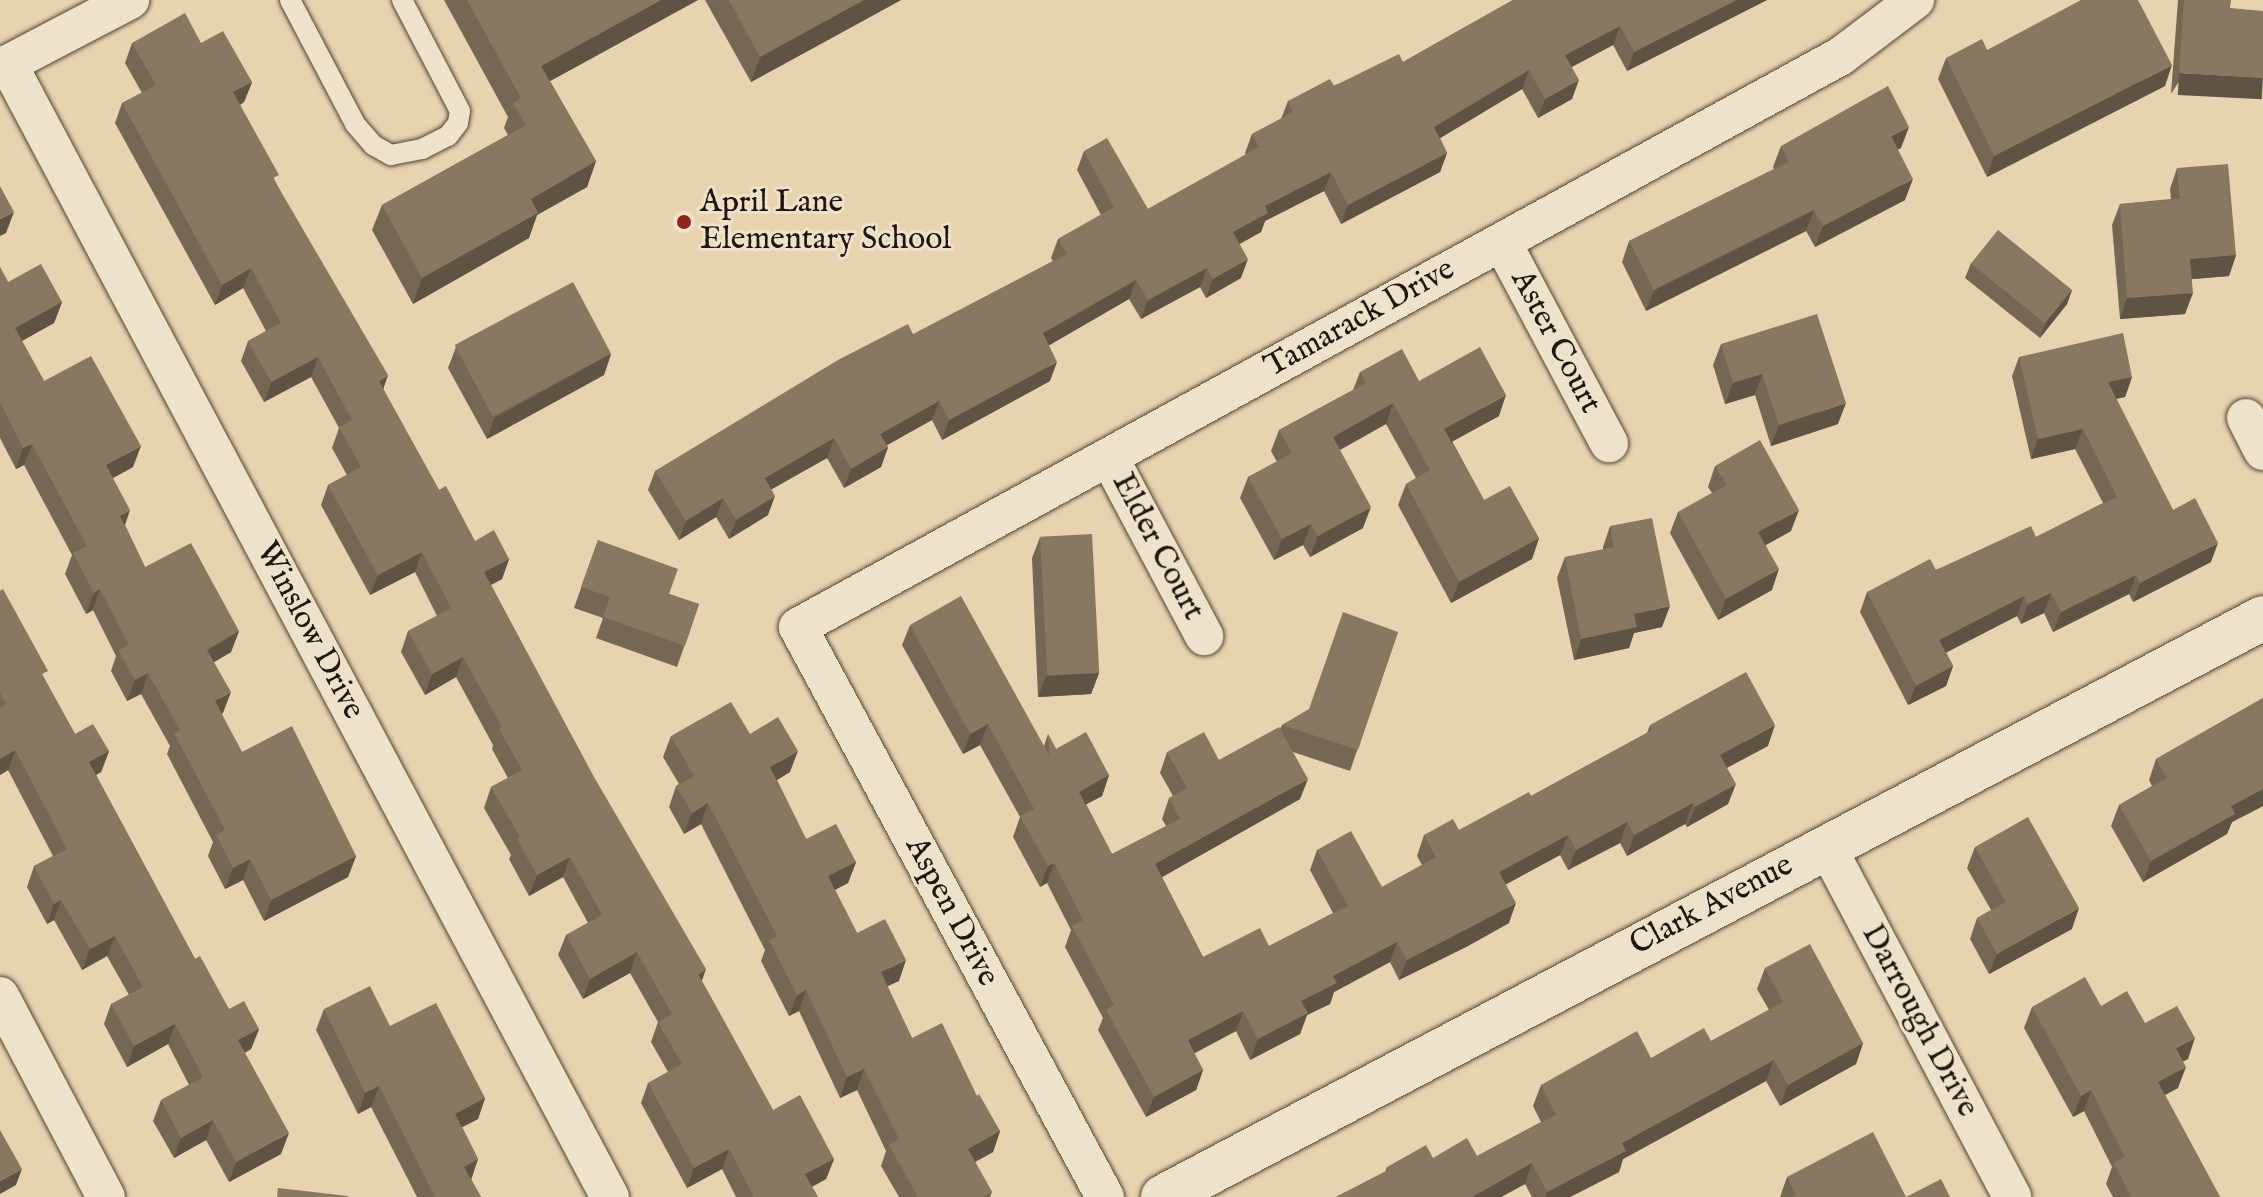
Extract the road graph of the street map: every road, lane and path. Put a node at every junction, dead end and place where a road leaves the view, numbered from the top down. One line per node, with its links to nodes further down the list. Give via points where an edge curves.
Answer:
1 (130, 0): 5 (street)
2 (290, 0): 3 (lane, via 355,124 373,145 391,155 422,149 448,136 460,111)
3 (402, 0)
4 (1915, 0): 6 (street, Tamarack Drive, via 1841,56)
5 (4, 66): 17 (street, Winslow Drive)
6 (1502, 242): 8 (street, Aster Court); 10 (street, Tamarack Drive)
7 (2246, 418): 9 (street)
8 (1609, 443)
9 (2263, 451)
10 (1109, 457): 12 (street, Tamarack Drive); 13 (street, Elder Court)
11 (2263, 618): 14 (street, Clark Avenue)
12 (798, 627): 18 (street, Aspen Drive)
13 (1204, 636)
14 (1826, 845): 19 (street, Clark Avenue); 20 (street, Darrough Drive)
15 (0, 996): 16 (street)
16 (106, 1197)
17 (610, 1197)
18 (1105, 1197)
19 (1163, 1197)
20 (2012, 1197)

